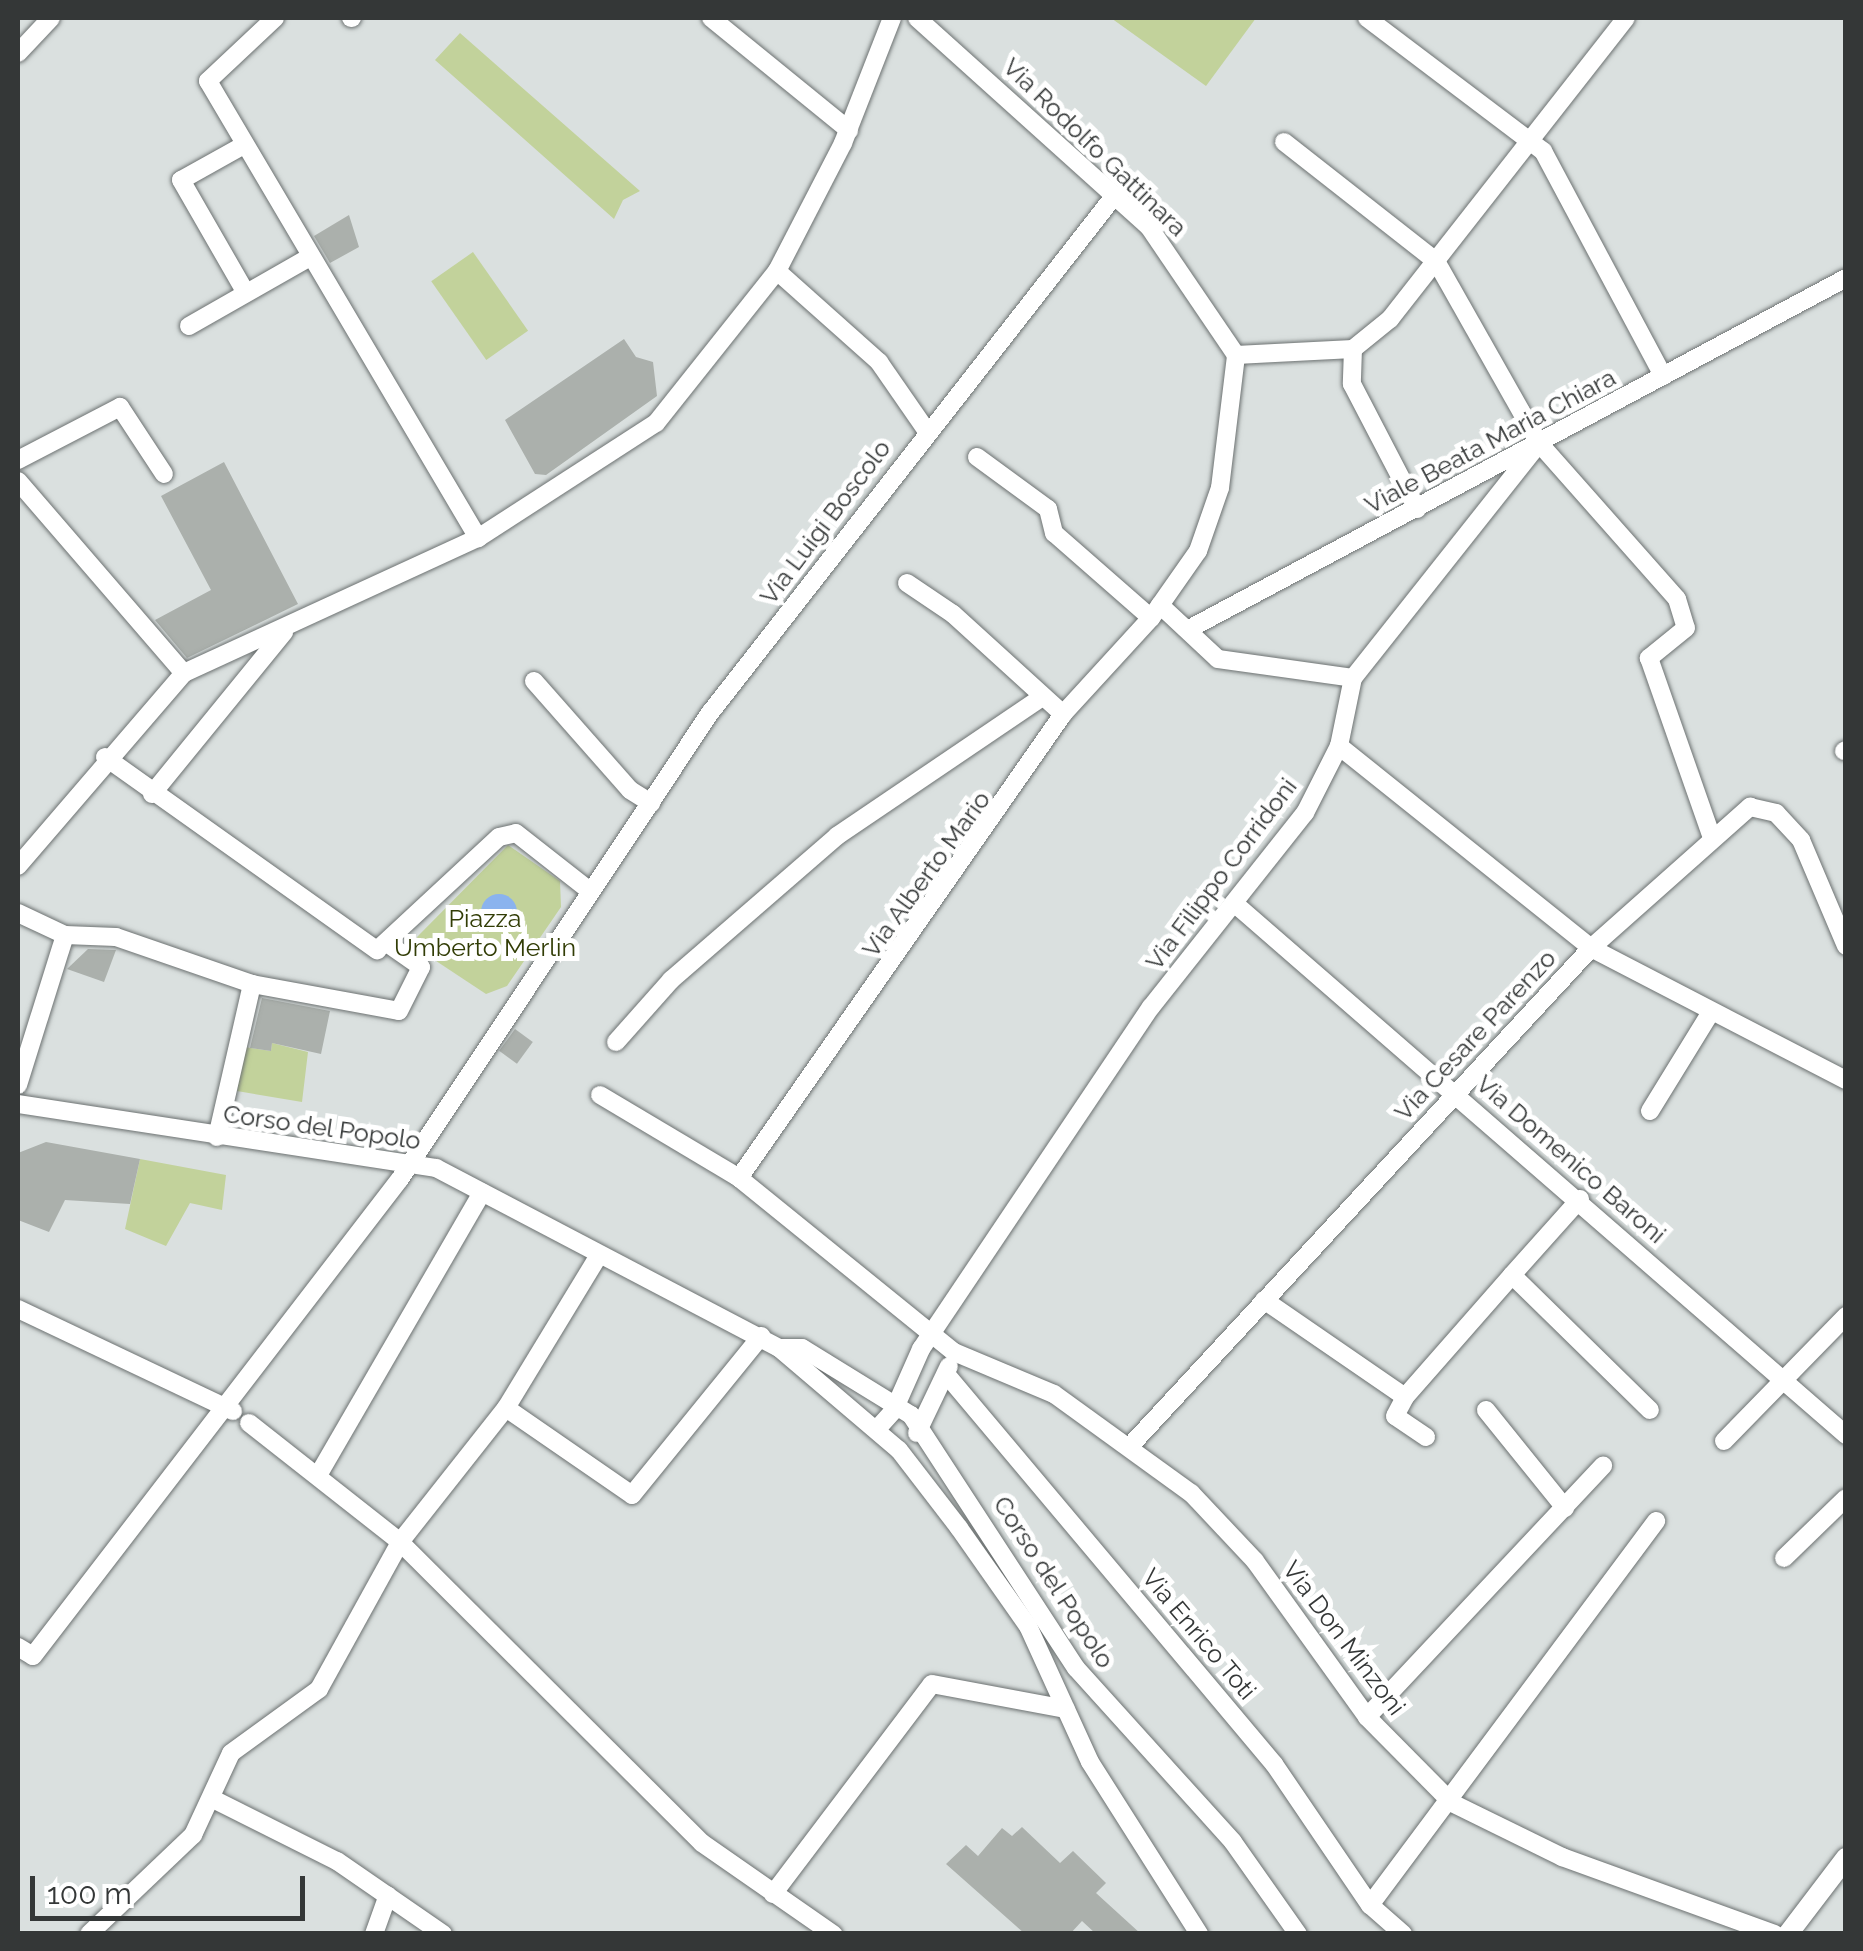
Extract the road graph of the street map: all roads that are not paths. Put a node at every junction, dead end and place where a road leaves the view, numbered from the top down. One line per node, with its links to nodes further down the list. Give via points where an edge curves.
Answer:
1 (51, 18): 8 (street)
2 (274, 18): 12 (street, via 208,81)
3 (711, 18): 9 (street)
4 (892, 18): 9 (street)
5 (917, 18): 13 (street, Via Rodolfo Gattinara)
6 (1368, 18): 11 (street)
7 (1626, 18): 11 (street)
8 (18, 52)
9 (849, 130): 16 (street)
10 (1284, 142): 15 (street)
11 (1529, 142): 15 (street); 22 (street, via 1543,152)
12 (244, 145): 14 (street); 18 (street, via 182,180)
13 (1115, 195): 21 (street, Via Rodolfo Gattinara, via 1176,261); 23 (street, Via Luigi Boscolo)
14 (308, 258): 18 (street); 30 (street)
15 (1436, 261): 20 (street, via 1390,319); 24 (street)
16 (777, 272): 23 (street, via 879,362); 30 (street, via 656,423)
17 (1846, 278): 22 (street, Viale Beata Maria Chiara)
18 (246, 293): 19 (street)
19 (189, 326)
20 (1353, 349): 21 (street); 29 (street, via 1352,384)
21 (1236, 355): 32 (street, via 1220,488 1198,551)
22 (1664, 376): 24 (street, Viale Beata Maria Chiara)
23 (926, 430): 43 (street, Via Luigi Boscolo, via 710,713)
24 (1539, 443): 29 (street, Viale Beata Maria Chiara); 36 (street, Via Filippo Corridoni); 44 (street, via 1687,618 1686,628 1650,658)
25 (978, 457): 32 (street, via 1048,509 1054,533)
26 (18, 460): 27 (street, via 120,408)
27 (164, 474)
28 (18, 481): 35 (street)
29 (1416, 509): 33 (street, Viale Beata Maria Chiara)
30 (478, 538): 34 (street)
31 (907, 584): 38 (street, via 953,614)
32 (1156, 612): 33 (street); 39 (street, Via Alberto Mario)
33 (1190, 628): 36 (street, via 1218,659)
34 (285, 632): 35 (street); 42 (street)
35 (184, 673): 41 (street)
36 (1353, 678): 40 (street, Via Filippo Corridoni)
37 (534, 680): 43 (street, via 630,790)
38 (1041, 698): 39 (street); 55 (street, via 837,836 670,980)
39 (1063, 714): 64 (street, Via Alberto Mario)
40 (1339, 746): 47 (street, Via Filippo Corridoni, via 1305,813); 52 (street)
41 (104, 756): 42 (street); 45 (street)
42 (152, 794): 50 (street, via 377,950)
43 (652, 802): 46 (street, Via Luigi Boscolo)
44 (1712, 838): 51 (street, Via Cesare Parenzo, via 1750,808 1776,814 1800,840); 52 (street, Via Cesare Parenzo)
45 (18, 866)
46 (590, 891): 50 (street, via 516,833 498,837); 63 (street)
47 (1234, 903): 58 (street, Via Domenico Baroni); 73 (street, Via Filippo Corridoni, via 1151,1007)
48 (18, 913): 49 (street)
49 (65, 935): 53 (street, via 116,937); 57 (street)
50 (390, 945): 53 (street, via 421,967 399,1011)
51 (1846, 946)
52 (1592, 948): 54 (street); 58 (street, Via Cesare Parenzo)
53 (252, 984): 62 (street)
54 (1710, 1012): 56 (street); 61 (street)
55 (616, 1042)
56 (1846, 1080)
57 (18, 1085)
58 (1454, 1092): 66 (street, Via Domenico Baroni); 69 (street, Via Cesare Parenzo)
59 (600, 1095): 64 (street, Via Don Minzoni)
60 (18, 1104): 62 (street, Corso del Popolo)
61 (1650, 1111)
62 (217, 1137): 63 (street, Corso del Popolo)
63 (410, 1166): 65 (street, Corso del Popolo, via 436,1168); 83 (street)
64 (738, 1178): 73 (street, Via Don Minzoni)
65 (482, 1193): 67 (street, Corso del Popolo); 92 (street)
66 (1580, 1199): 68 (street); 77 (street, Via Domenico Baroni)
67 (600, 1254): 72 (street, Corso del Popolo); 79 (street)
68 (1512, 1274): 78 (street); 82 (street)
69 (1264, 1300): 78 (street); 89 (street, Via Cesare Parenzo)
70 (18, 1309): 83 (street)
71 (1846, 1316): 77 (street)
72 (761, 1336): 74 (street, Corso del Popolo); 79 (street, via 632,1495)
73 (933, 1336): 75 (street, Via Don Minzoni); 80 (street, Via Filippo Corridoni)
74 (779, 1348): 80 (street, Corso del Popolo, via 802,1348); 84 (street, Corso del Popolo)
75 (954, 1352): 76 (street); 89 (street, Via Don Minzoni, via 1054,1394)
76 (946, 1374): 85 (street); 106 (street, Via Enrico Toti, via 1274,1764)
77 (1784, 1377): 86 (street, Via Domenico Baroni); 88 (street)
78 (1405, 1397): 87 (street, via 1395,1416)
79 (506, 1408): 96 (street)
80 (894, 1410): 84 (street); 85 (street, Corso del Popolo, via 911,1414)
81 (1486, 1410): 94 (street)
82 (1650, 1410)
83 (236, 1413): 92 (street); 98 (street, via 32,1656)
84 (877, 1429): 90 (street, Corso del Popolo, via 886,1446)
85 (918, 1430): 90 (street); 112 (street, Corso del Popolo, via 998,1538 1076,1668 1233,1842)
86 (1846, 1435)
87 (1426, 1437)
88 (1724, 1441)
89 (1131, 1445): 100 (street, Via Don Minzoni, via 1255,1561)
90 (899, 1450): 99 (street, Corso del Popolo, via 1028,1626)
91 (1603, 1466): 94 (street)
92 (320, 1472): 96 (street)
93 (1846, 1498): 97 (street)
94 (1565, 1508): 100 (street)
95 (1656, 1521): 102 (street)
96 (400, 1542): 101 (street, via 319,1689 230,1753); 104 (street, via 597,1746 702,1844)
97 (1784, 1558)
98 (18, 1647)
99 (1066, 1708): 104 (street, via 932,1684); 111 (street, Corso del Popolo, via 1090,1762)
100 (1367, 1717): 102 (street, Via Don Minzoni)
101 (216, 1800): 105 (street); 107 (street, via 193,1835)
102 (1452, 1803): 106 (street); 114 (street, Via Don Minzoni, via 1562,1857)
103 (1842, 1869): 115 (street)
104 (772, 1894): 110 (street)
105 (388, 1895): 108 (street); 109 (street)
106 (1370, 1905): 113 (street, Via Enrico Toti)
107 (88, 1934)
108 (374, 1934)
109 (443, 1934)
110 (833, 1934)
111 (1199, 1934)
112 (1298, 1934)
113 (1403, 1934)
114 (1774, 1934)
115 (1788, 1934)

